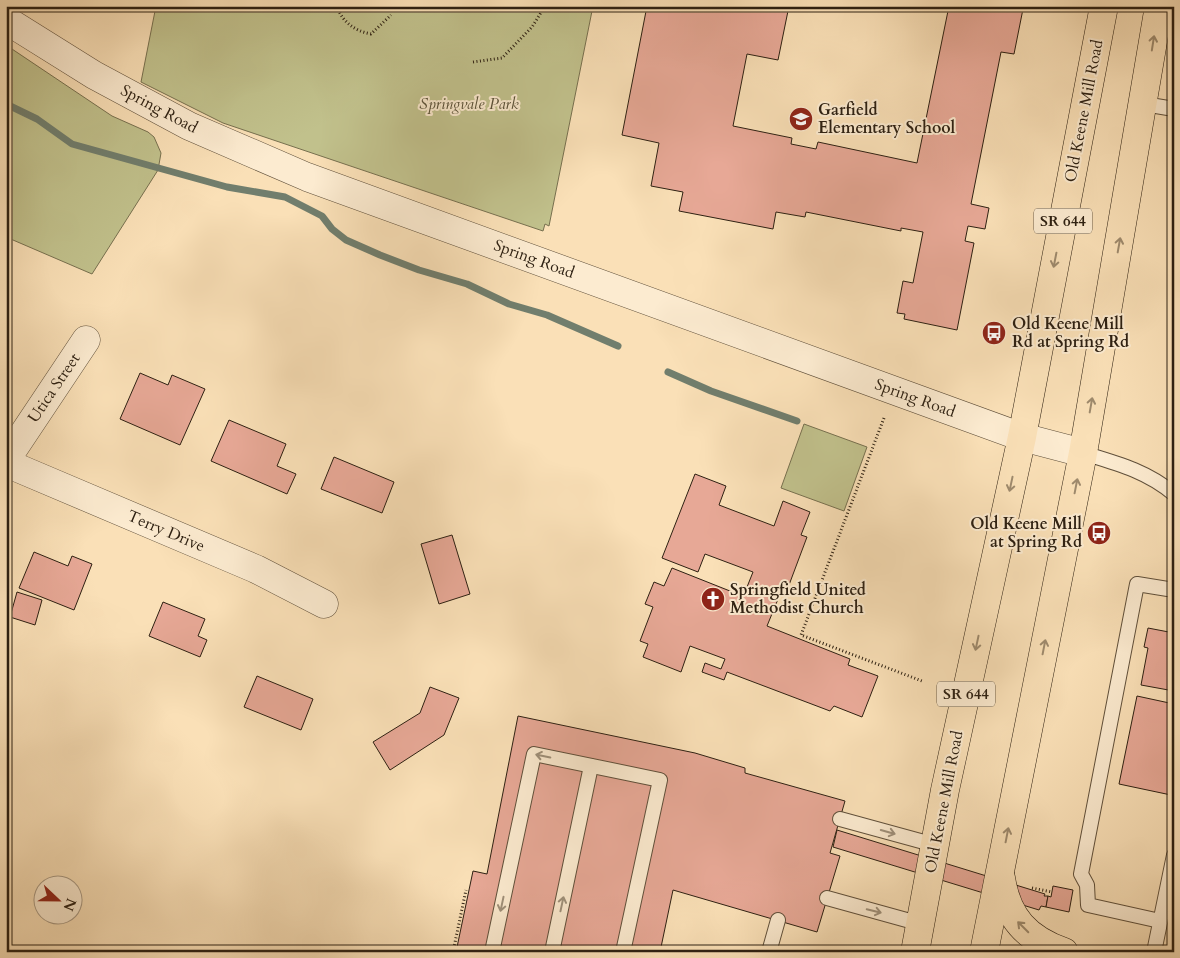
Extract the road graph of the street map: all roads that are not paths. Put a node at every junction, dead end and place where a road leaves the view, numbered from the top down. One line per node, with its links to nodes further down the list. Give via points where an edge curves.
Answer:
1 (1104, 6): 7 (main road, Old Keene Mill Road / SR 644, one-way to 7)
2 (1159, 6): 4 (main road, one-way to 2)
3 (6, 20): 7 (street, Spring Road, via 94,75 189,126 307,177)
4 (1144, 104): 5 (lane); 8 (main road, one-way to 4)
5 (1174, 109)
6 (86, 340): 9 (street, Utica Street)
7 (1022, 437): 8 (street, Spring Road); 15 (main road, Old Keene Mill Road / SR 644, one-way to 15, via 945,790)
8 (1083, 453): 10 (lane, via 1146,474); 17 (main road, one-way to 8)
9 (6, 462): 12 (street, Terry Drive, via 256,569)
10 (1174, 494)
11 (1174, 590): 20 (lane, via 1137,584 1081,874 1087,885 1088,905)
12 (324, 604)
13 (591, 766): 22 (lane, one-way to 22, via 534,754); 23 (lane, one-way to 13); 24 (lane, via 660,780)
14 (840, 819): 15 (lane, one-way to 15)
15 (936, 845): 21 (main road, Old Keene Mill Road / SR 644)
16 (1174, 855): 20 (lane)
17 (1000, 870): 27 (main road); 28 (main road, one-way to 17, via 1049,947 1017,921 1006,903)
18 (827, 898): 21 (lane, one-way to 21)
19 (778, 920): 25 (lane)
20 (1160, 921): 29 (lane)
21 (921, 924): 26 (main road, Old Keene Mill Road / SR 644)
22 (492, 952)
23 (552, 952)
24 (623, 952)
25 (769, 952)
26 (915, 952)
27 (984, 952)
28 (1064, 952)
29 (1154, 952)

